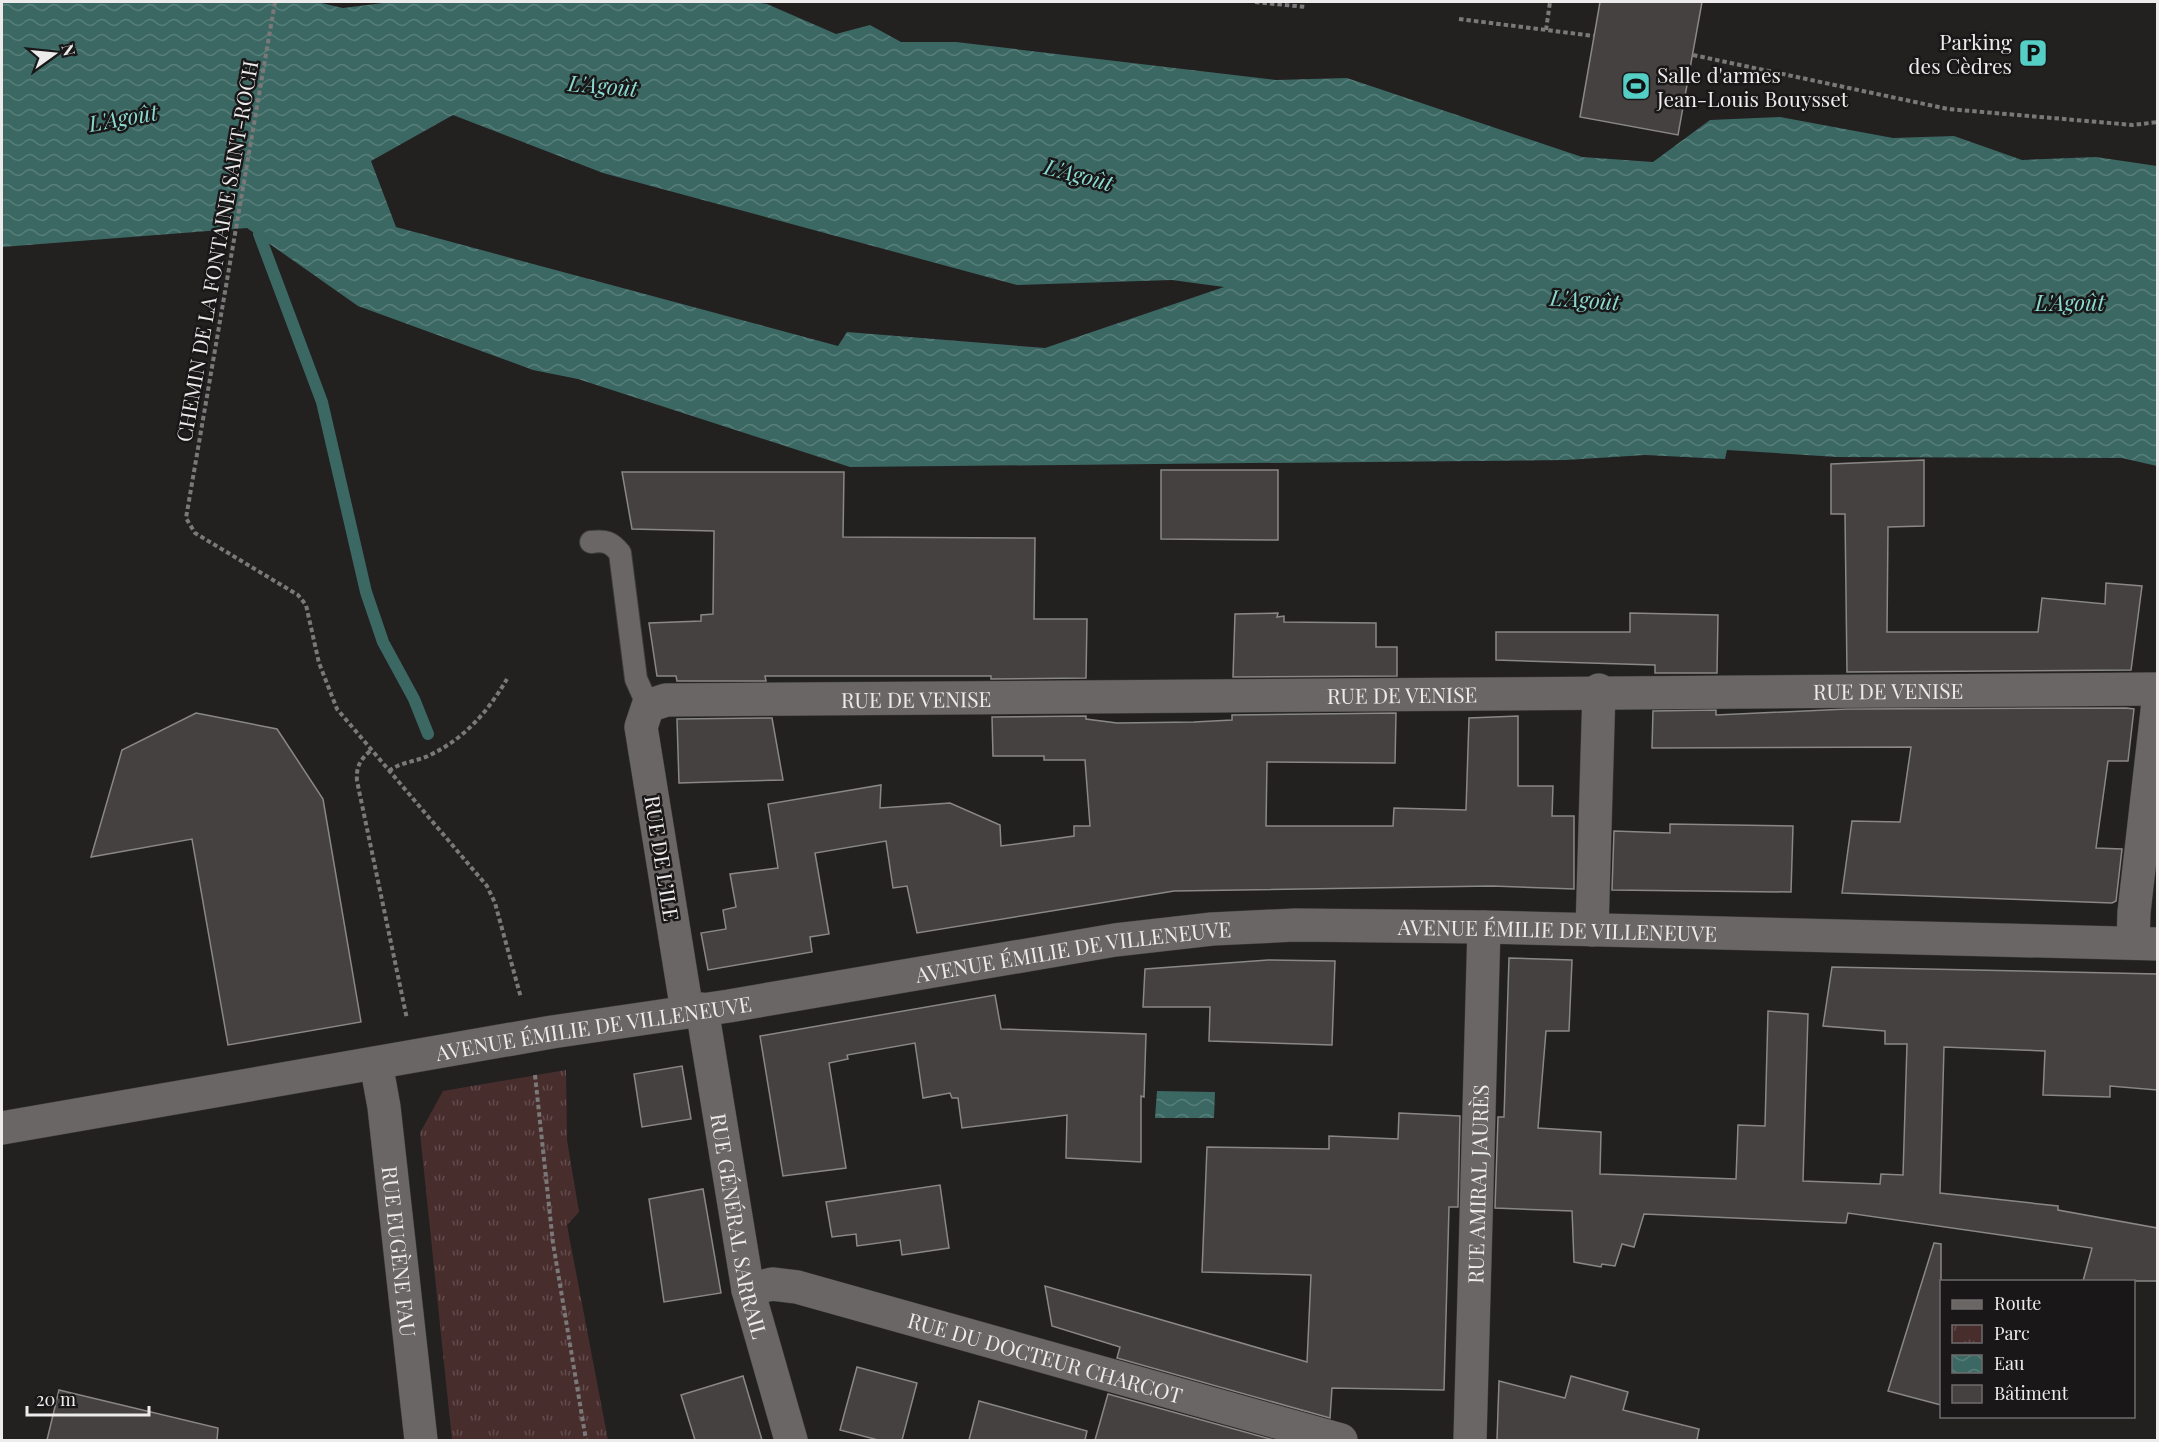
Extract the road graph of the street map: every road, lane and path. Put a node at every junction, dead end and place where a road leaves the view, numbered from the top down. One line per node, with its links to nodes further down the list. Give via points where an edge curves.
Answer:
1 (275, 2): 16 (path, CHEMIN DE LA FONTAINE SAINT-ROCH, via 186,518 195,533 298,595 306,605 329,694)
2 (1256, 2): 4 (path)
3 (1550, 2): 6 (path)
4 (1306, 7)
5 (1459, 19): 6 (path)
6 (1546, 30): 7 (path)
7 (1594, 36)
8 (1693, 55): 9 (path, via 1948,109 2133,125)
9 (2157, 122)
10 (591, 542): 15 (lane, via 603,540 620,553 636,679)
11 (507, 679): 17 (path, via 478,722 457,739)
12 (2157, 689): 13 (street, RUE DE VENISE)
13 (1599, 690): 15 (street, RUE DE VENISE, via 1186,698 666,700); 19 (street)
14 (2157, 702): 20 (street, via 2134,912)
15 (648, 706): 22 (street, RUE DE L’ILE, via 641,727)
16 (370, 751): 17 (path); 23 (path, via 357,769 357,781)
17 (389, 771): 21 (path, via 487,886)
18 (1484, 927): 19 (street, AVENUE ÉMILIE DE VILLENEUVE); 22 (street, AVENUE ÉMILIE DE VILLENEUVE, via 1295,925 1166,933); 32 (street, RUE AMIRAL JAURÈS)
19 (1592, 930): 20 (street, AVENUE ÉMILIE DE VILLENEUVE)
20 (2145, 944)
21 (521, 998)
22 (694, 1010): 23 (street, AVENUE ÉMILIE DE VILLENEUVE); 27 (street, RUE GÉNÉRAL SARRAIL)
23 (413, 1057): 24 (street, AVENUE ÉMILIE DE VILLENEUVE)
24 (376, 1063): 26 (street, AVENUE ÉMILIE DE VILLENEUVE); 28 (street, RUE EUGÈNE FAU)
25 (535, 1075): 29 (path, via 553,1243)
26 (2, 1128)
27 (748, 1290): 30 (street, RUE GÉNÉRAL SARRAIL); 31 (street, RUE DU DOCTEUR CHARCOT, via 772,1284 797,1287)
28 (421, 1440)
29 (586, 1440)
30 (791, 1440)
31 (1341, 1440)
32 (1470, 1440)

